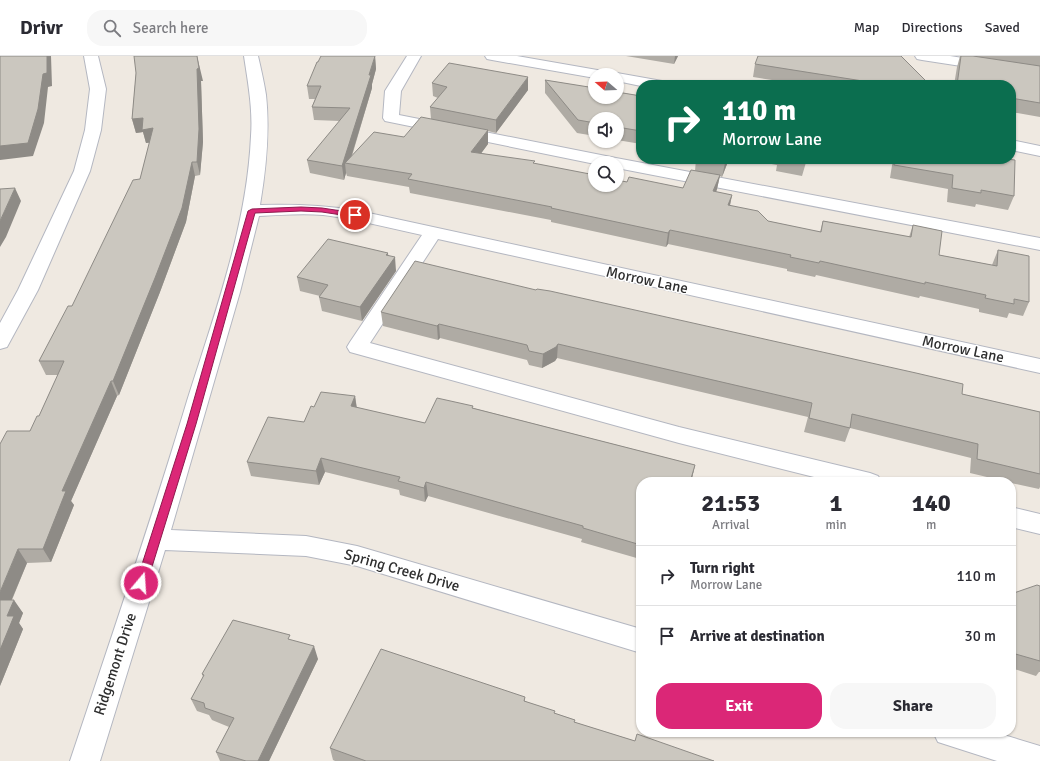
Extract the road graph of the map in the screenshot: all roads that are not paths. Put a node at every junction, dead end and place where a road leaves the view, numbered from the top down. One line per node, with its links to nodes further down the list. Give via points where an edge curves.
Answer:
1 (91, 56): 17 (street, via 98,89 82,171 28,290)
2 (252, 56): 14 (street, Ridgemont Drive, via 261,118)
3 (414, 56): 12 (street, via 393,91 391,118)
4 (492, 56): 6 (street)
5 (922, 56): 7 (street)
6 (588, 72)
7 (1040, 74)
8 (624, 78): 9 (street)
9 (636, 80)
10 (1016, 146): 11 (street)
11 (1040, 151)
12 (588, 157)
13 (624, 165): 16 (street)
14 (252, 211): 15 (street, Morrow Lane, via 322,210); 22 (street, Ridgemont Drive, via 192,424)
15 (433, 233): 18 (street, Morrow Lane); 19 (street, via 358,347 679,435)
16 (1040, 244)
17 (0, 342)
18 (1040, 366)
19 (850, 477)
20 (1016, 518): 21 (street)
21 (1040, 524)
22 (155, 539): 23 (street, Spring Creek Drive, via 306,546 357,556); 26 (street, Ridgemont Drive)
23 (636, 640)
24 (964, 737): 25 (street)
25 (1040, 760)
26 (85, 761)

